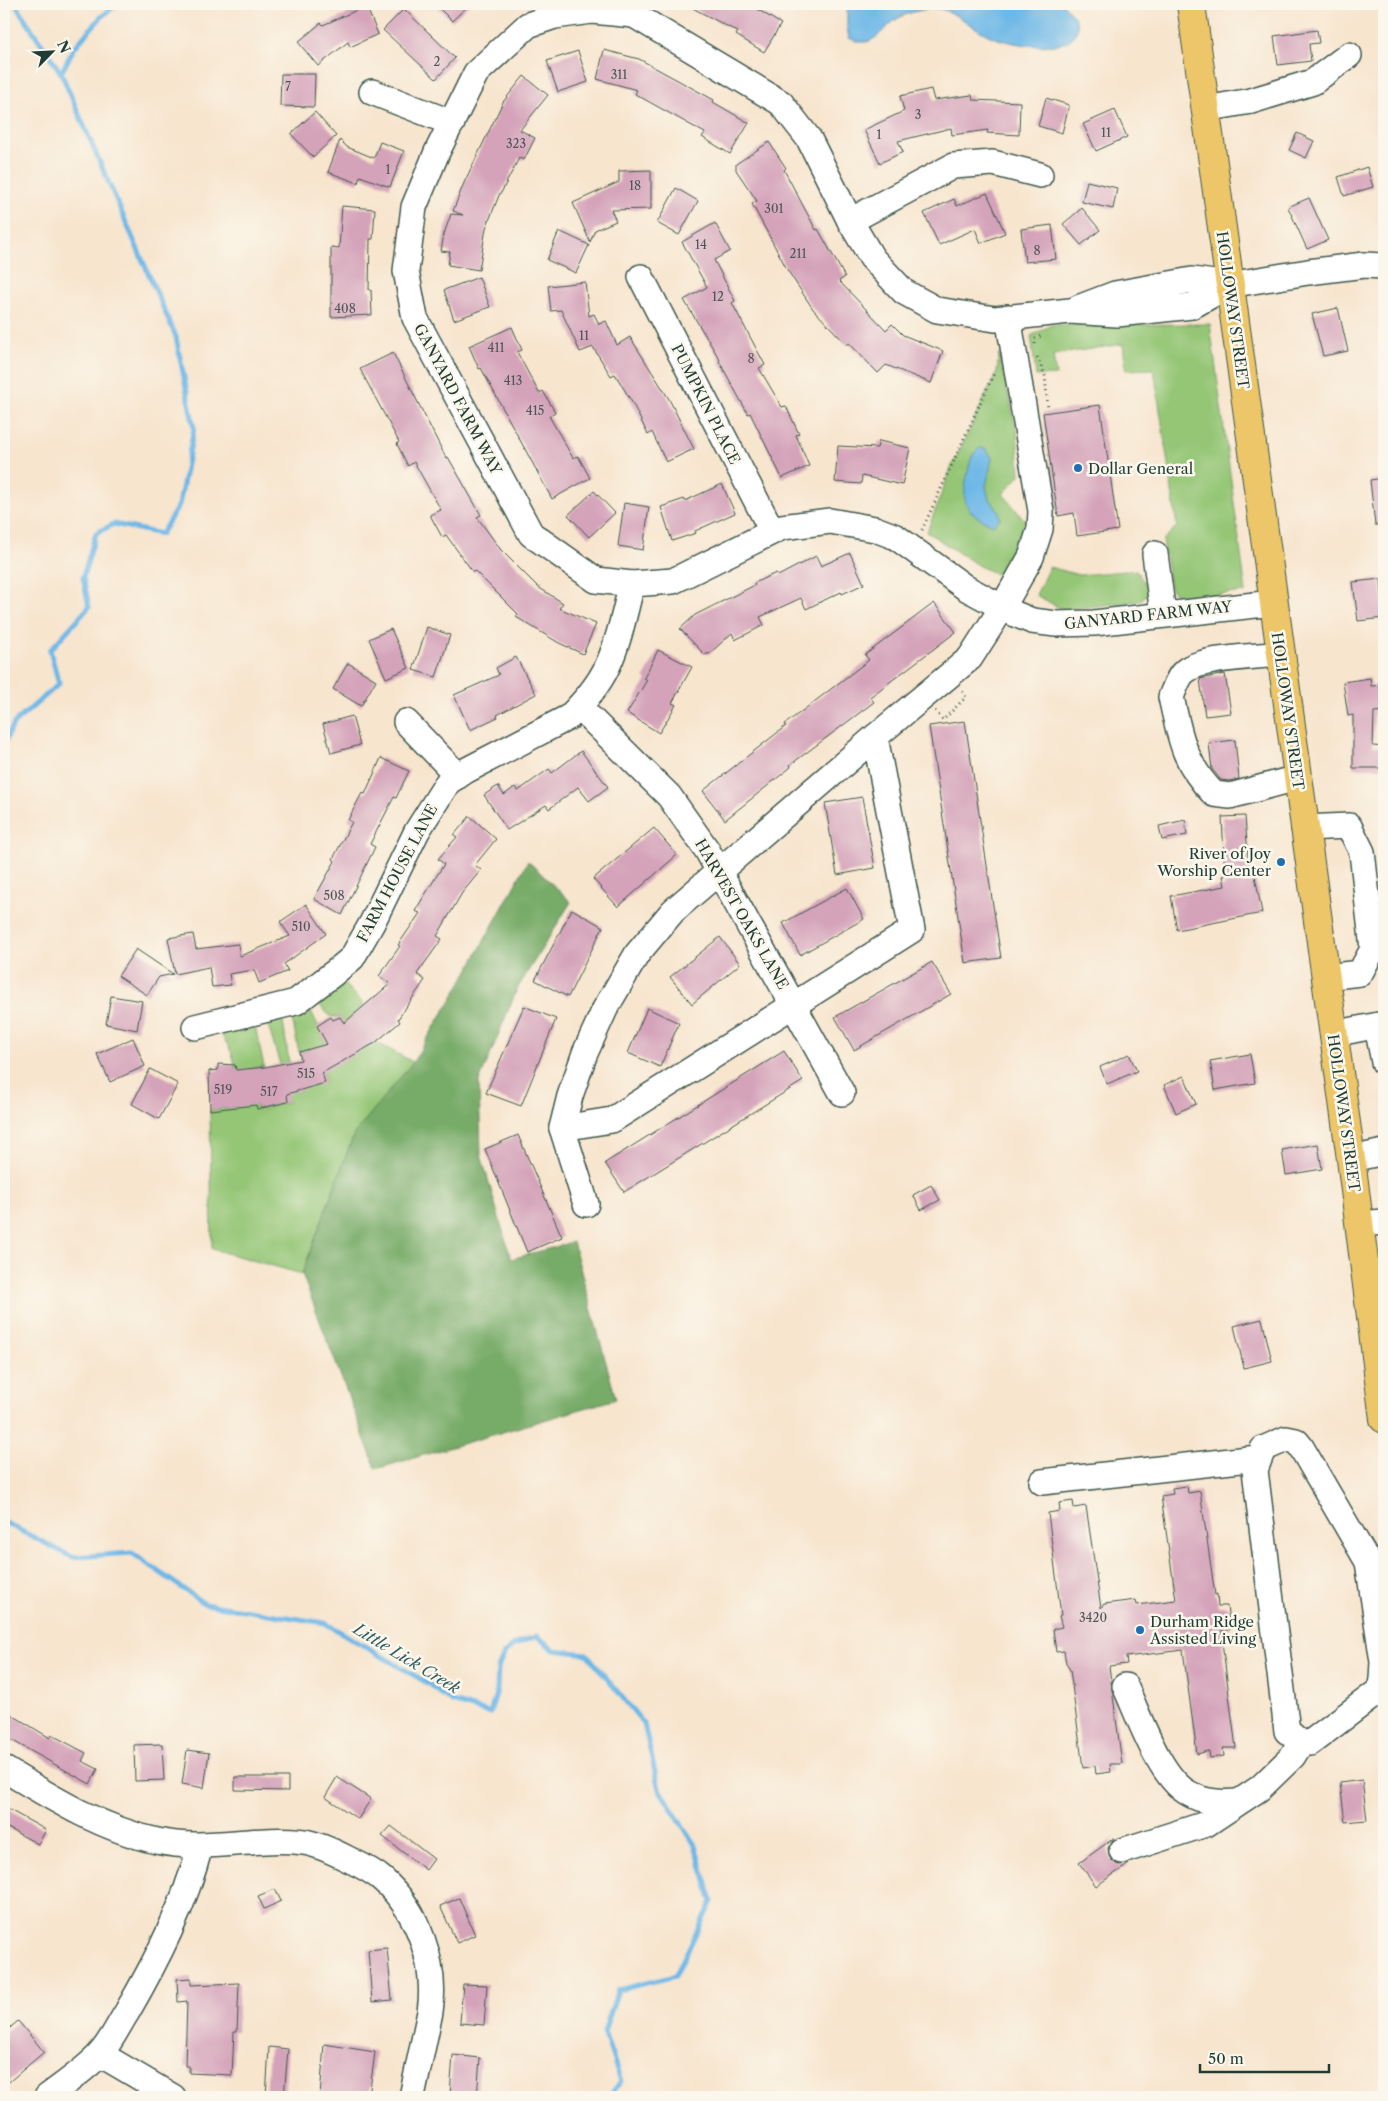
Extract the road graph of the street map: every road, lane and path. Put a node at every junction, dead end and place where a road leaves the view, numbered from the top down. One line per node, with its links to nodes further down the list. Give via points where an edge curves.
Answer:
1 (1191, 4): 4 (highway, HOLLOWAY STREET)
2 (1349, 55): 4 (street, via 1313,82 1251,101)
3 (372, 92): 5 (street)
4 (1206, 109): 10 (highway, HOLLOWAY STREET)
5 (452, 123): 7 (street, GANYARD FARM WAY, via 476,73 528,25 555,16 592,11 634,14 781,103 809,139); 18 (street, GANYARD FARM WAY, via 414,207 406,271 415,318 531,534 596,580)
6 (1040, 175): 7 (street, via 993,163 953,166)
7 (850, 221): 11 (street, GANYARD FARM WAY, via 872,258 904,292 937,310 995,319)
8 (1384, 266): 10 (street, via 1354,266)
9 (641, 277): 15 (street, PUMPKIN PLACE)
10 (1229, 285): 11 (street, GANYARD FARM WAY, via 1192,306 1117,314 1070,311); 19 (highway, HOLLOWAY STREET)
11 (1008, 317): 20 (street, via 1041,511 1040,529 1031,557)
12 (1049, 332): 14 (path, via 1035,339 1035,352 1045,375)
13 (996, 366): 16 (path, via 921,528)
14 (1048, 410)
15 (772, 531): 18 (street, GANYARD FARM WAY, via 673,581); 20 (street, GANYARD FARM WAY, via 830,521 875,529 896,537 966,588)
16 (922, 532)
17 (1155, 554): 21 (street)
18 (632, 584): 24 (street, FARM HOUSE LANE, via 607,667)
19 (1273, 603): 21 (street, GANYARD FARM WAY); 22 (highway, HOLLOWAY STREET)
20 (1002, 608): 21 (street, GANYARD FARM WAY, via 1032,621 1056,624 1094,623); 27 (street, via 970,658)
21 (1163, 614)
22 (1280, 654): 29 (highway, HOLLOWAY STREET); 29 (street, via 1201,664 1184,672 1171,697 1183,749 1202,782 1214,794 1230,796)
23 (960, 688): 25 (path, via 966,697 943,720 934,710)
24 (579, 707): 28 (street, FARM HOUSE LANE, via 569,717); 32 (street, HARVEST OAKS LANE, via 669,796)
25 (927, 715)
26 (406, 722): 28 (street)
27 (875, 737): 32 (street); 34 (street, via 912,930)
28 (458, 776): 36 (street, FARM HOUSE LANE, via 448,782 417,831 352,958 296,1002)
29 (1298, 778): 30 (highway, HOLLOWAY STREET)
30 (1304, 828): 31 (street, via 1349,826 1362,852); 33 (highway, HOLLOWAY STREET)
31 (1373, 856): 33 (street, via 1373,949 1360,973)
32 (720, 871): 34 (street, HARVEST OAKS LANE); 40 (street, via 673,911 637,954 605,1009 585,1053)
33 (1325, 977): 37 (highway, HOLLOWAY STREET)
34 (793, 1005): 39 (street, HARVEST OAKS LANE); 40 (street, via 612,1120)
35 (1381, 1025): 37 (street); 38 (street)
36 (195, 1027)
37 (1333, 1034): 42 (highway, HOLLOWAY STREET)
38 (1384, 1062)
39 (842, 1093)
40 (562, 1128): 43 (street)
41 (1384, 1152): 42 (street)
42 (1351, 1159): 44 (highway, HOLLOWAY STREET)
43 (586, 1204)
44 (1372, 1223): 45 (highway, HOLLOWAY STREET)
45 (1375, 1272): 46 (highway, HOLLOWAY STREET)
46 (1384, 1419)
47 (1258, 1458): 48 (street); 49 (street, via 1263,1449 1276,1442 1296,1441); 51 (street, via 1255,1470 1287,1731)
48 (1042, 1482)
49 (1378, 1583): 51 (street, via 1383,1662 1380,1690 1315,1739)
50 (1125, 1686): 53 (street, via 1172,1780 1189,1794 1217,1803)
51 (1301, 1743): 53 (street, via 1260,1788)
52 (4, 1770): 54 (street, via 78,1811 131,1834 177,1845)
53 (1238, 1802): 55 (street, via 1206,1824)
54 (200, 1846): 56 (street, via 172,1924 142,1986); 59 (street, via 306,1842 366,1868 394,1890 418,1930 432,1985 430,2012)
55 (1122, 1851)
56 (100, 2054): 57 (street); 58 (street)
57 (47, 2097)
58 (173, 2097)
59 (412, 2097)

